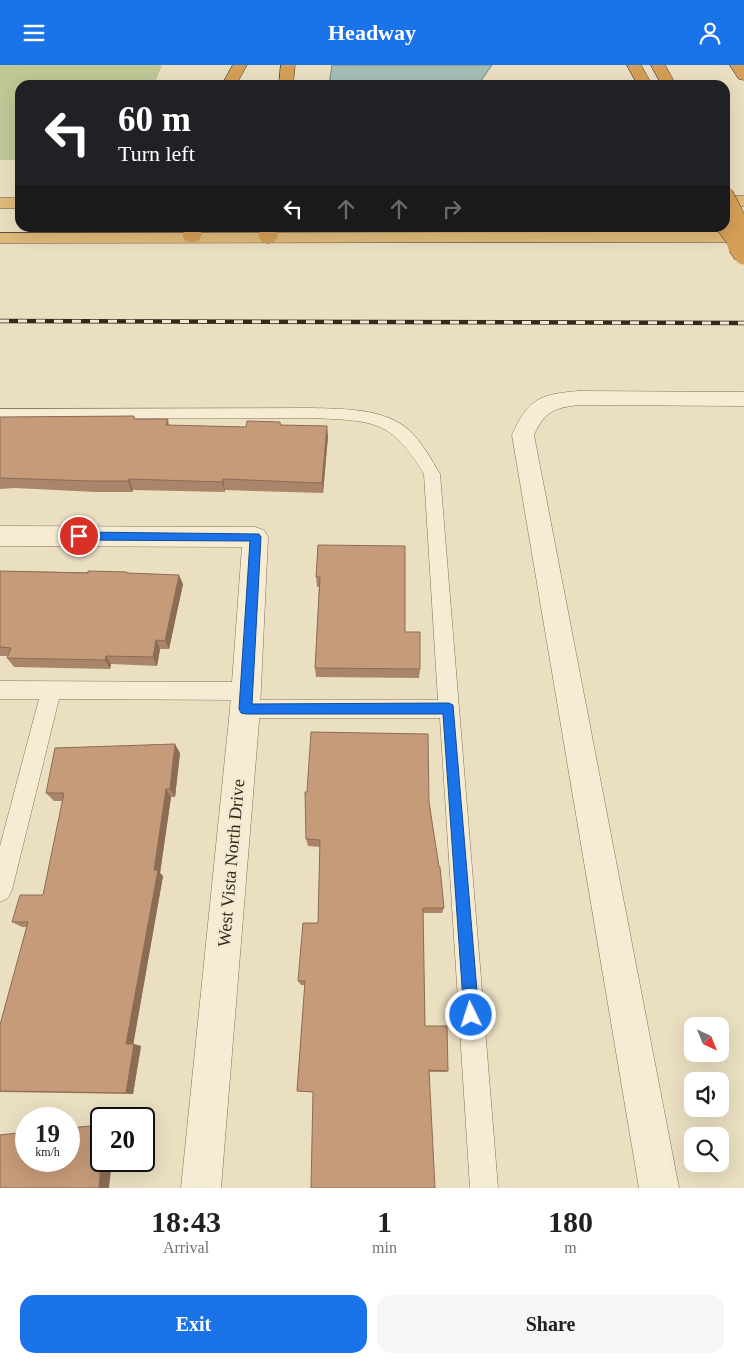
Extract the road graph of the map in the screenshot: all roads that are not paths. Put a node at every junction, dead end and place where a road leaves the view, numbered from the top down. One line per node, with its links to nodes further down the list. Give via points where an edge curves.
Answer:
1 (240, 65): 7 (highway)
2 (288, 65): 8 (highway)
3 (634, 65): 9 (highway)
4 (658, 65): 10 (highway)
5 (737, 65): 6 (highway)
6 (744, 76)
7 (232, 80)
8 (286, 80)
9 (642, 80)
10 (666, 80)
11 (730, 201): 12 (highway)
12 (744, 201)
13 (0, 203): 14 (highway)
14 (15, 203)
15 (730, 204): 16 (highway, bridge)
16 (744, 231)
17 (729, 232): 22 (highway, bridge)
18 (193, 233): 19 (highway); 21 (highway)
19 (268, 233): 20 (highway)
20 (744, 237)
21 (0, 238)
22 (744, 254)
23 (744, 399): 33 (street, via 560,400 538,408 529,419 523,435)
24 (0, 414): 29 (lane, via 312,413 371,419 396,427 412,443 432,474)
25 (0, 536): 28 (street, West Vista North Drive, via 255,537)
26 (0, 690): 27 (lane)
27 (51, 690): 28 (lane); 30 (lane)
28 (246, 700): 29 (lane); 31 (street, West Vista North Drive)
29 (449, 709): 32 (lane)
30 (0, 890)
31 (201, 1188)
32 (484, 1188)
33 (659, 1188)

